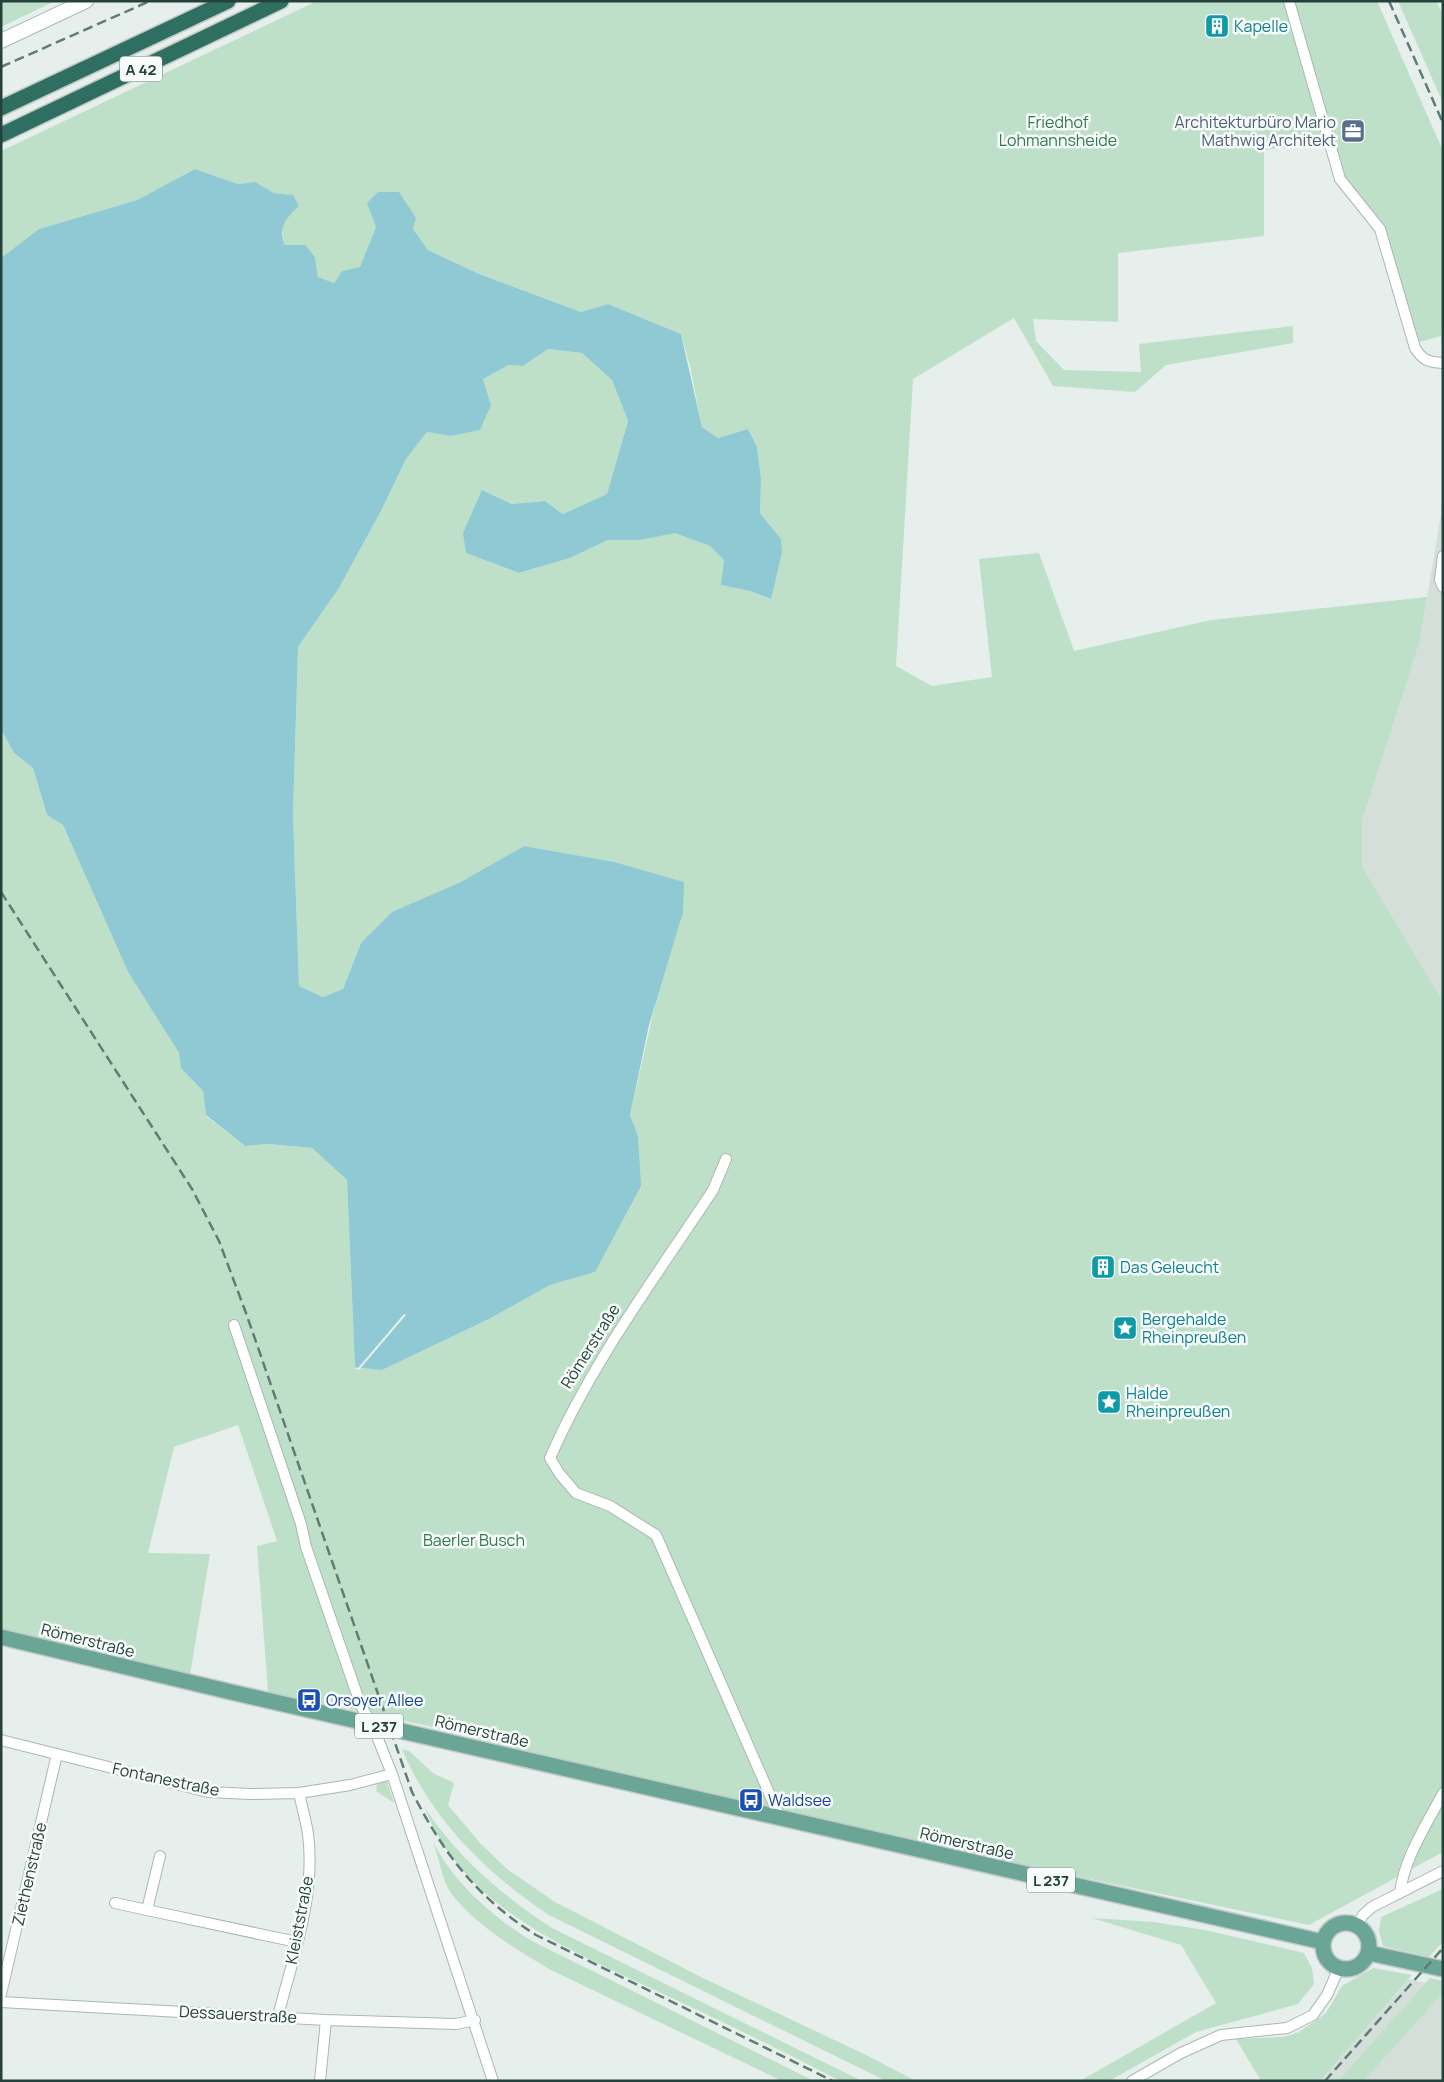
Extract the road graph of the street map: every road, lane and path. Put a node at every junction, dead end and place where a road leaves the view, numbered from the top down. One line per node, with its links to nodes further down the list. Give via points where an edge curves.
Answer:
1 (86, 1): 5 (main road)
2 (228, 1): 6 (highway, A 42)
3 (281, 1): 7 (highway, A 42)
4 (1289, 1): 8 (street, via 1340,179 1380,229 1415,348 1428,362)
5 (1, 40)
6 (1, 108)
7 (1, 135)
8 (1443, 363)
9 (1443, 556): 10 (street, via 1440,580)
10 (1443, 587)
11 (726, 1159): 20 (street, Römerstraße, via 713,1190 588,1380 550,1458 576,1493 610,1506 656,1536)
12 (234, 1325): 14 (street, via 306,1547 361,1706)
13 (1, 1637): 14 (main road, Römerstraße / L 237)
14 (372, 1724): 17 (street); 20 (main road, Römerstraße / L 237)
15 (1, 1740): 16 (street, Fontanestraße)
16 (57, 1754): 19 (street, Fontanestraße, via 208,1792); 32 (street, Ziethenstraße)
17 (392, 1774): 19 (street, Fontanestraße); 36 (street)
18 (1443, 1792): 23 (street, via 1408,1864)
19 (299, 1793): 27 (street, Kleiststraße, via 308,1834 309,1876)
20 (780, 1818): 28 (main road, Römerstraße / L 237)
21 (160, 1856): 25 (street)
22 (1443, 1872): 23 (street)
23 (1400, 1894): 26 (street, via 1372,1907)
24 (114, 1903): 25 (street)
25 (147, 1910): 27 (street)
26 (1357, 1925): 28 (main road, via 1336,1925); 29 (main road, via 1369,1940)
27 (297, 1942): 34 (street, Kleiststraße)
28 (1323, 1942): 30 (main road, via 1328,1960)
29 (1368, 1953): 30 (main road, via 1360,1965); 31 (main road)
30 (1338, 1968): 39 (street, via 1327,1995 1313,2015 1287,2028 1221,2035)
31 (1443, 1969)
32 (1, 1994)
33 (1, 2002): 34 (street, Dessauerstraße)
34 (278, 2016): 35 (street, Dessauerstraße)
35 (326, 2020): 36 (street, Dessauerstraße, via 456,2024); 37 (street)
36 (475, 2020): 38 (street)
37 (320, 2081)
38 (493, 2081)
39 (1132, 2081)

